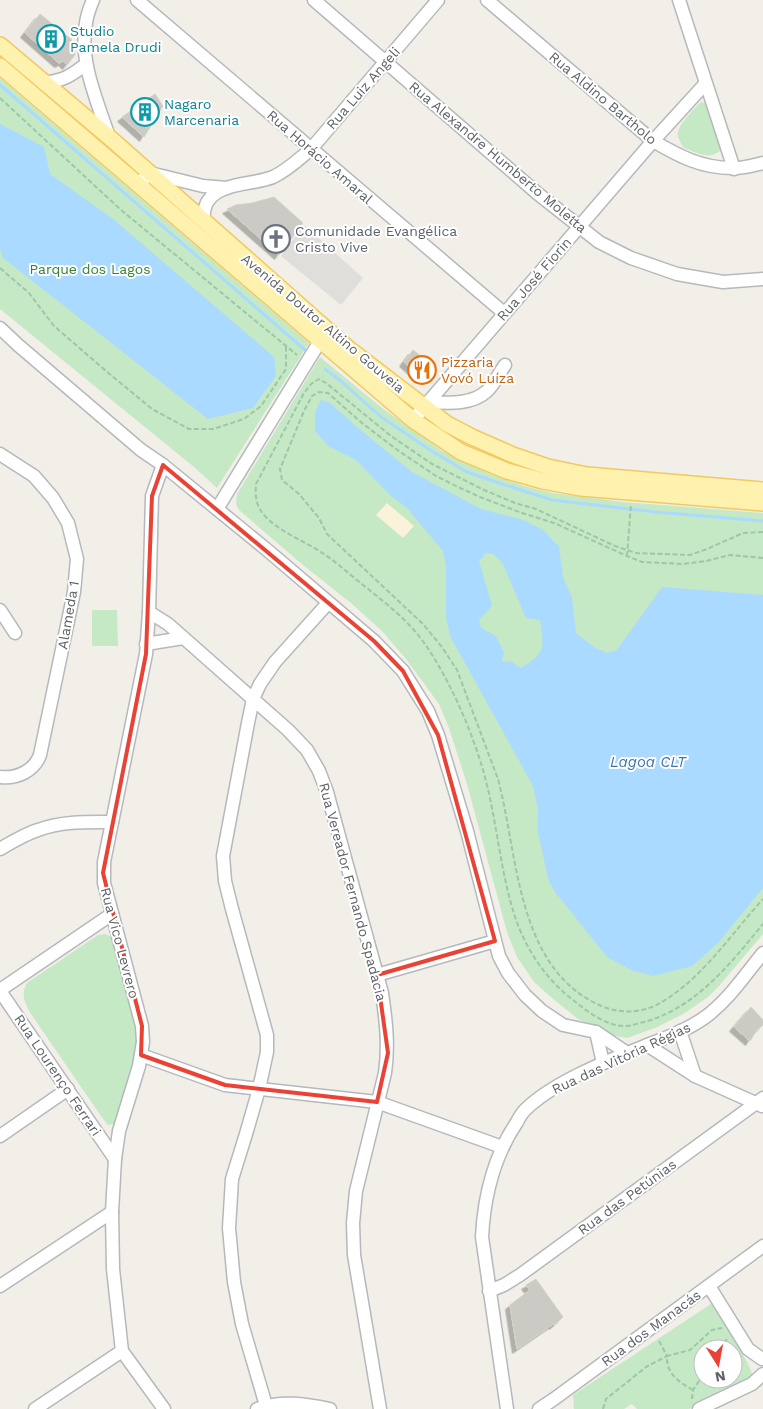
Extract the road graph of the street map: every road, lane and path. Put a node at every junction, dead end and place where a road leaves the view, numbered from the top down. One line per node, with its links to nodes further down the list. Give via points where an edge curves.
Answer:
1 (93, 0): 10 (street, via 86,21)
2 (137, 0): 17 (street, Rua Horácio Amaral)
3 (314, 0): 9 (street, Rua Alexandre Humberto Moletta)
4 (438, 0): 9 (street, Rua Luiz Angeli)
5 (487, 0): 16 (street, Rua Aldino Bartholo)
6 (670, 0): 7 (street)
7 (680, 5): 13 (street)
8 (0, 45): 12 (main road, Avenida Doutor Altino Gouveia)
9 (386, 62): 17 (street, Rua Luiz Angeli); 24 (street, Rua Alexandre Humberto Moletta)
10 (85, 65): 12 (street, via 60,81); 15 (street)
11 (0, 66): 21 (main road, Avenida Doutor Altino Gouveia)
12 (44, 83): 15 (main road, Avenida Doutor Altino Gouveia)
13 (705, 84): 16 (street, Rua José Fiorin); 19 (street)
14 (0, 98): 30 (path, via 121,210)
15 (109, 137): 20 (main road, Avenida Doutor Altino Gouveia)
16 (653, 141): 19 (street, Rua Aldino Bartholo, via 682,158); 24 (street, Rua José Fiorin)
17 (311, 149): 22 (street, Rua Luiz Angeli, via 292,166 272,177); 27 (street, Rua Horácio Amaral)
18 (763, 163): 19 (street, Rua Aldino Bartholo)
19 (734, 169)
20 (150, 173): 21 (street); 22 (street, Rua Luiz Angeli); 23 (main road, Avenida Doutor Altino Gouveia)
21 (137, 185): 29 (main road, Avenida Doutor Altino Gouveia)
22 (226, 188): 23 (street, Rua Luiz Angeli, via 208,200)
23 (203, 220): 31 (main road, Avenida Doutor Altino Gouveia)
24 (579, 227): 26 (street, Rua Alexandre Humberto Moletta, via 599,242 631,258 677,274 723,282); 27 (street, Rua José Fiorin)
25 (0, 268): 30 (path, via 29,293 54,326 98,364 152,408 189,429 213,429 244,419 260,406 286,368)
26 (763, 280)
27 (504, 314): 34 (street, Rua José Fiorin)
28 (2, 333): 37 (street)
29 (320, 341): 31 (street, via 331,338); 32 (street); 35 (main road, Avenida Doutor Altino Gouveia)
30 (286, 347): 32 (path)
31 (349, 349): 34 (main road, Avenida Doutor Altino Gouveia)
32 (307, 362): 41 (street)
33 (505, 365): 34 (street, via 487,392 476,398 452,404)
34 (427, 405): 35 (street, Rua José Fiorin); 38 (main road, Avenida Doutor Altino Gouveia, via 447,424 548,468 587,475)
35 (413, 420): 39 (main road, Avenida Doutor Altino Gouveia, via 461,452 507,471 543,481 581,488)
36 (0, 454): 53 (street, Alameda 1, via 34,476 53,498 68,523 77,560 74,592 38,762 20,775)
37 (163, 465): 41 (street); 48 (street, Rua Vico Levrero, via 152,496)
38 (763, 490)
39 (763, 503)
40 (631, 507): 43 (path)
41 (217, 509): 46 (street)
42 (763, 532): 43 (path, via 743,533 690,555)
43 (627, 550): 44 (path); 58 (path, via 438,468 319,380 304,393 256,484 257,505 266,517 324,554 390,607 417,632 437,662 483,770 502,867 524,940 561,991 611,1024 627,1026 656,1019 685,1004 711,983)
44 (627, 556): 45 (path, via 642,562 683,564 730,555); 56 (path, via 436,476 402,454 328,393 319,392 312,396 280,470 282,480 299,494 327,534 423,624 457,670 498,779 529,920 540,946 556,970 578,992 606,1008 628,1012 647,1009 665,1001 699,972)
45 (763, 558)
46 (328, 603): 52 (street, via 275,662); 59 (street, via 374,641 403,671 428,711 457,795)
47 (0, 610): 49 (street)
48 (149, 612): 50 (street, Rua Vereador Fernando Spadacia); 51 (street, Rua Vico Levrero)
49 (15, 632)
50 (183, 638): 51 (street); 52 (street, Rua Vereador Fernando Spadacia)
51 (146, 644): 54 (street, Rua Vico Levrero)
52 (253, 699): 61 (street, Rua Vereador Fernando Spadacia, via 307,750 318,771 327,792); 71 (street, via 223,856 225,881 267,1035 267,1052)
53 (0, 776)
54 (112, 822): 55 (street, via 80,822 38,830); 57 (street, Rua Vico Levrero, via 103,873)
55 (0, 849)
56 (763, 899)
57 (112, 914): 62 (street); 67 (street, Rua Vico Levrero, via 142,1026)
58 (763, 924)
59 (495, 940): 61 (street); 64 (street, via 508,973 542,1011 563,1025)
60 (763, 953): 63 (street, Rua das Vitória Régias, via 725,1000 705,1017)
61 (377, 975): 72 (street, Rua Vereador Fernando Spadacia, via 387,1026 388,1053)
62 (0, 990): 70 (street, Rua Lourenço Ferrari)
63 (680, 1031): 65 (street, Rua das Vitória Régias); 69 (street)
64 (596, 1032): 66 (street); 68 (street)
65 (647, 1045): 66 (street, Rua das Vitória Régias); 69 (street)
66 (627, 1053): 68 (street, Rua das Vitória Régias)
67 (141, 1055): 71 (street, via 225,1085); 76 (street, Rua Vico Levrero, via 119,1131)
68 (603, 1063): 75 (street, Rua das Vitória Régias, via 547,1092 525,1110)
69 (695, 1076): 73 (street)
70 (68, 1089): 74 (street); 76 (street, Rua Lourenço Ferrari)
71 (258, 1089): 72 (street); 92 (street, via 232,1179 229,1228 234,1282)
72 (377, 1102): 75 (street); 96 (street, Rua Vereador Fernando Spadacia, via 356,1191 353,1224 354,1255)
73 (761, 1102): 81 (street, Rua das Petúnias, via 520,1275)
74 (0, 1136)
75 (502, 1147): 81 (street, Rua das Vitória Régias, via 483,1217 482,1237)
76 (115, 1159): 77 (street, Rua Vico Levrero)
77 (112, 1212): 79 (street); 84 (street, Rua Vico Levrero, via 113,1269)
78 (763, 1246): 80 (street, Rua dos Manacás)
79 (0, 1286)
80 (709, 1286): 82 (street); 83 (street, Rua dos Manacás)
81 (489, 1291): 97 (street, Rua das Vitória Régias)
82 (731, 1321): 85 (path, via 712,1330 690,1350); 86 (street, via 748,1349)
83 (652, 1328): 85 (path); 90 (street, Rua dos Manacás)
84 (122, 1351): 93 (street); 94 (street, Rua Vico Levrero)
85 (666, 1356): 89 (path, via 666,1363 676,1380); 99 (path, via 646,1367 606,1399)
86 (763, 1358): 87 (street)
87 (763, 1363)
88 (763, 1374): 91 (street, via 752,1384)
89 (693, 1390): 91 (path)
90 (556, 1404): 98 (street, Rua dos Manacás)
91 (696, 1404)
92 (263, 1408): 95 (street, via 302,1404)
93 (35, 1409)
94 (164, 1409)
95 (330, 1409)
96 (380, 1409)
97 (507, 1409)
98 (539, 1409)
99 (603, 1409)

